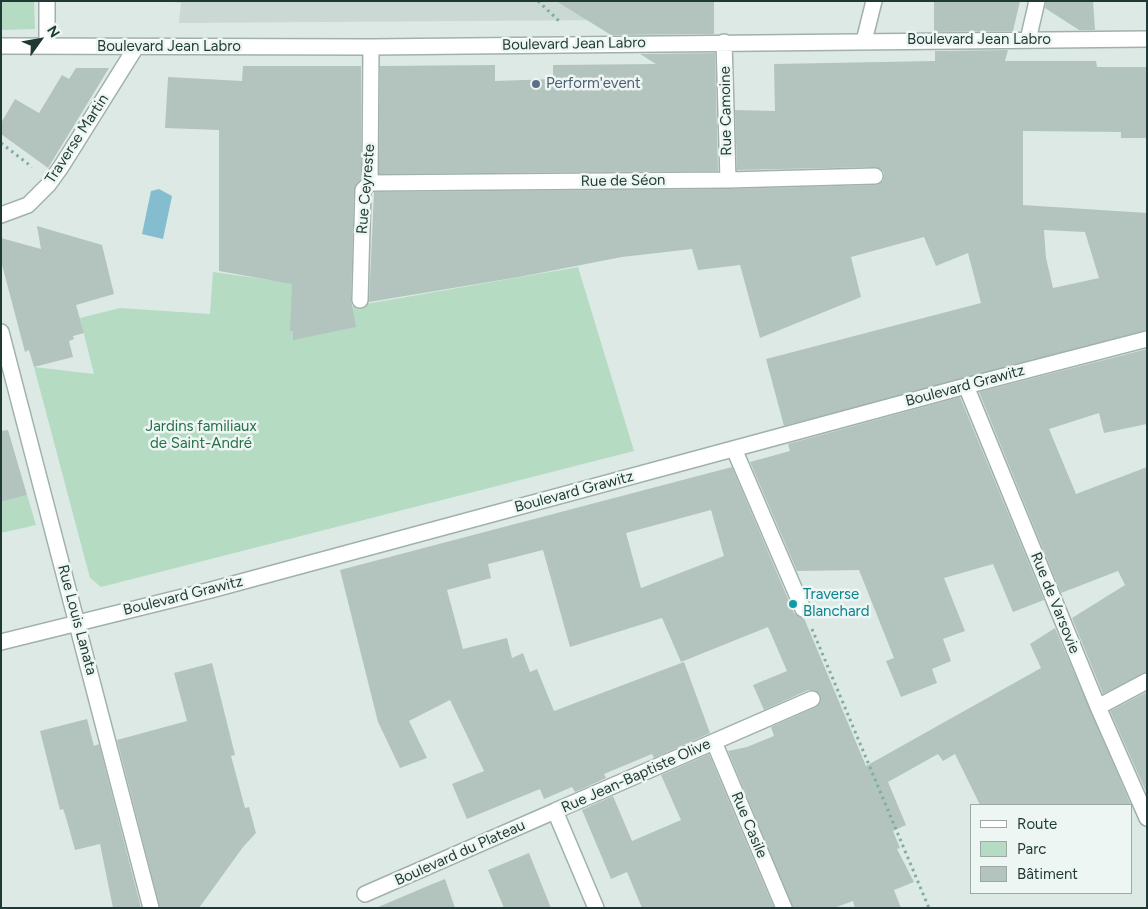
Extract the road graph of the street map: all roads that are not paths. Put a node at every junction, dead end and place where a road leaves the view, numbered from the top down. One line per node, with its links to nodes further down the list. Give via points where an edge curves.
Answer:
1 (47, 1): 9 (street)
2 (874, 1): 6 (street)
3 (1037, 1): 5 (street)
4 (1147, 39): 5 (street, Boulevard Jean Labro)
5 (1028, 40): 6 (street, Boulevard Jean Labro)
6 (864, 41): 7 (street, Boulevard Jean Labro)
7 (724, 42): 11 (street, Boulevard Jean Labro); 13 (street, Rue Camoine)
8 (1, 46): 9 (street, Boulevard Jean Labro)
9 (47, 46): 10 (street, Boulevard Jean Labro)
10 (136, 47): 11 (street, Boulevard Jean Labro); 15 (street, Traverse Martin, via 48,185 28,204)
11 (371, 47): 14 (street, Rue Ceyreste)
12 (875, 176): 13 (street, Rue de Séon)
13 (728, 180): 14 (street, Rue de Séon)
14 (370, 183): 16 (street, Rue Ceyreste, via 363,190)
15 (1, 215)
16 (360, 300)
17 (1, 332): 22 (street, Rue Louis Lanata)
18 (1147, 339): 19 (street, Boulevard Grawitz)
19 (966, 386): 20 (street, Boulevard Grawitz); 26 (street, Rue de Varsovie)
20 (734, 449): 21 (street); 22 (street, Boulevard Grawitz, via 210,590)
21 (803, 609)
22 (78, 622): 23 (street, Boulevard Grawitz); 31 (street, Rue Louis Lanata)
23 (1, 642)
24 (1147, 681): 26 (street)
25 (812, 699): 27 (street, Rue Jean-Baptiste Olive)
26 (1098, 707): 29 (street, Rue de Varsovie)
27 (714, 742): 28 (street, Rue Jean-Baptiste Olive); 33 (street, Rue Casile)
28 (555, 811): 30 (street, Boulevard du Plateau); 32 (street, Rue Jean-Baptiste Olive)
29 (1147, 818)
30 (365, 894)
31 (151, 908)
32 (596, 908)
33 (784, 908)

